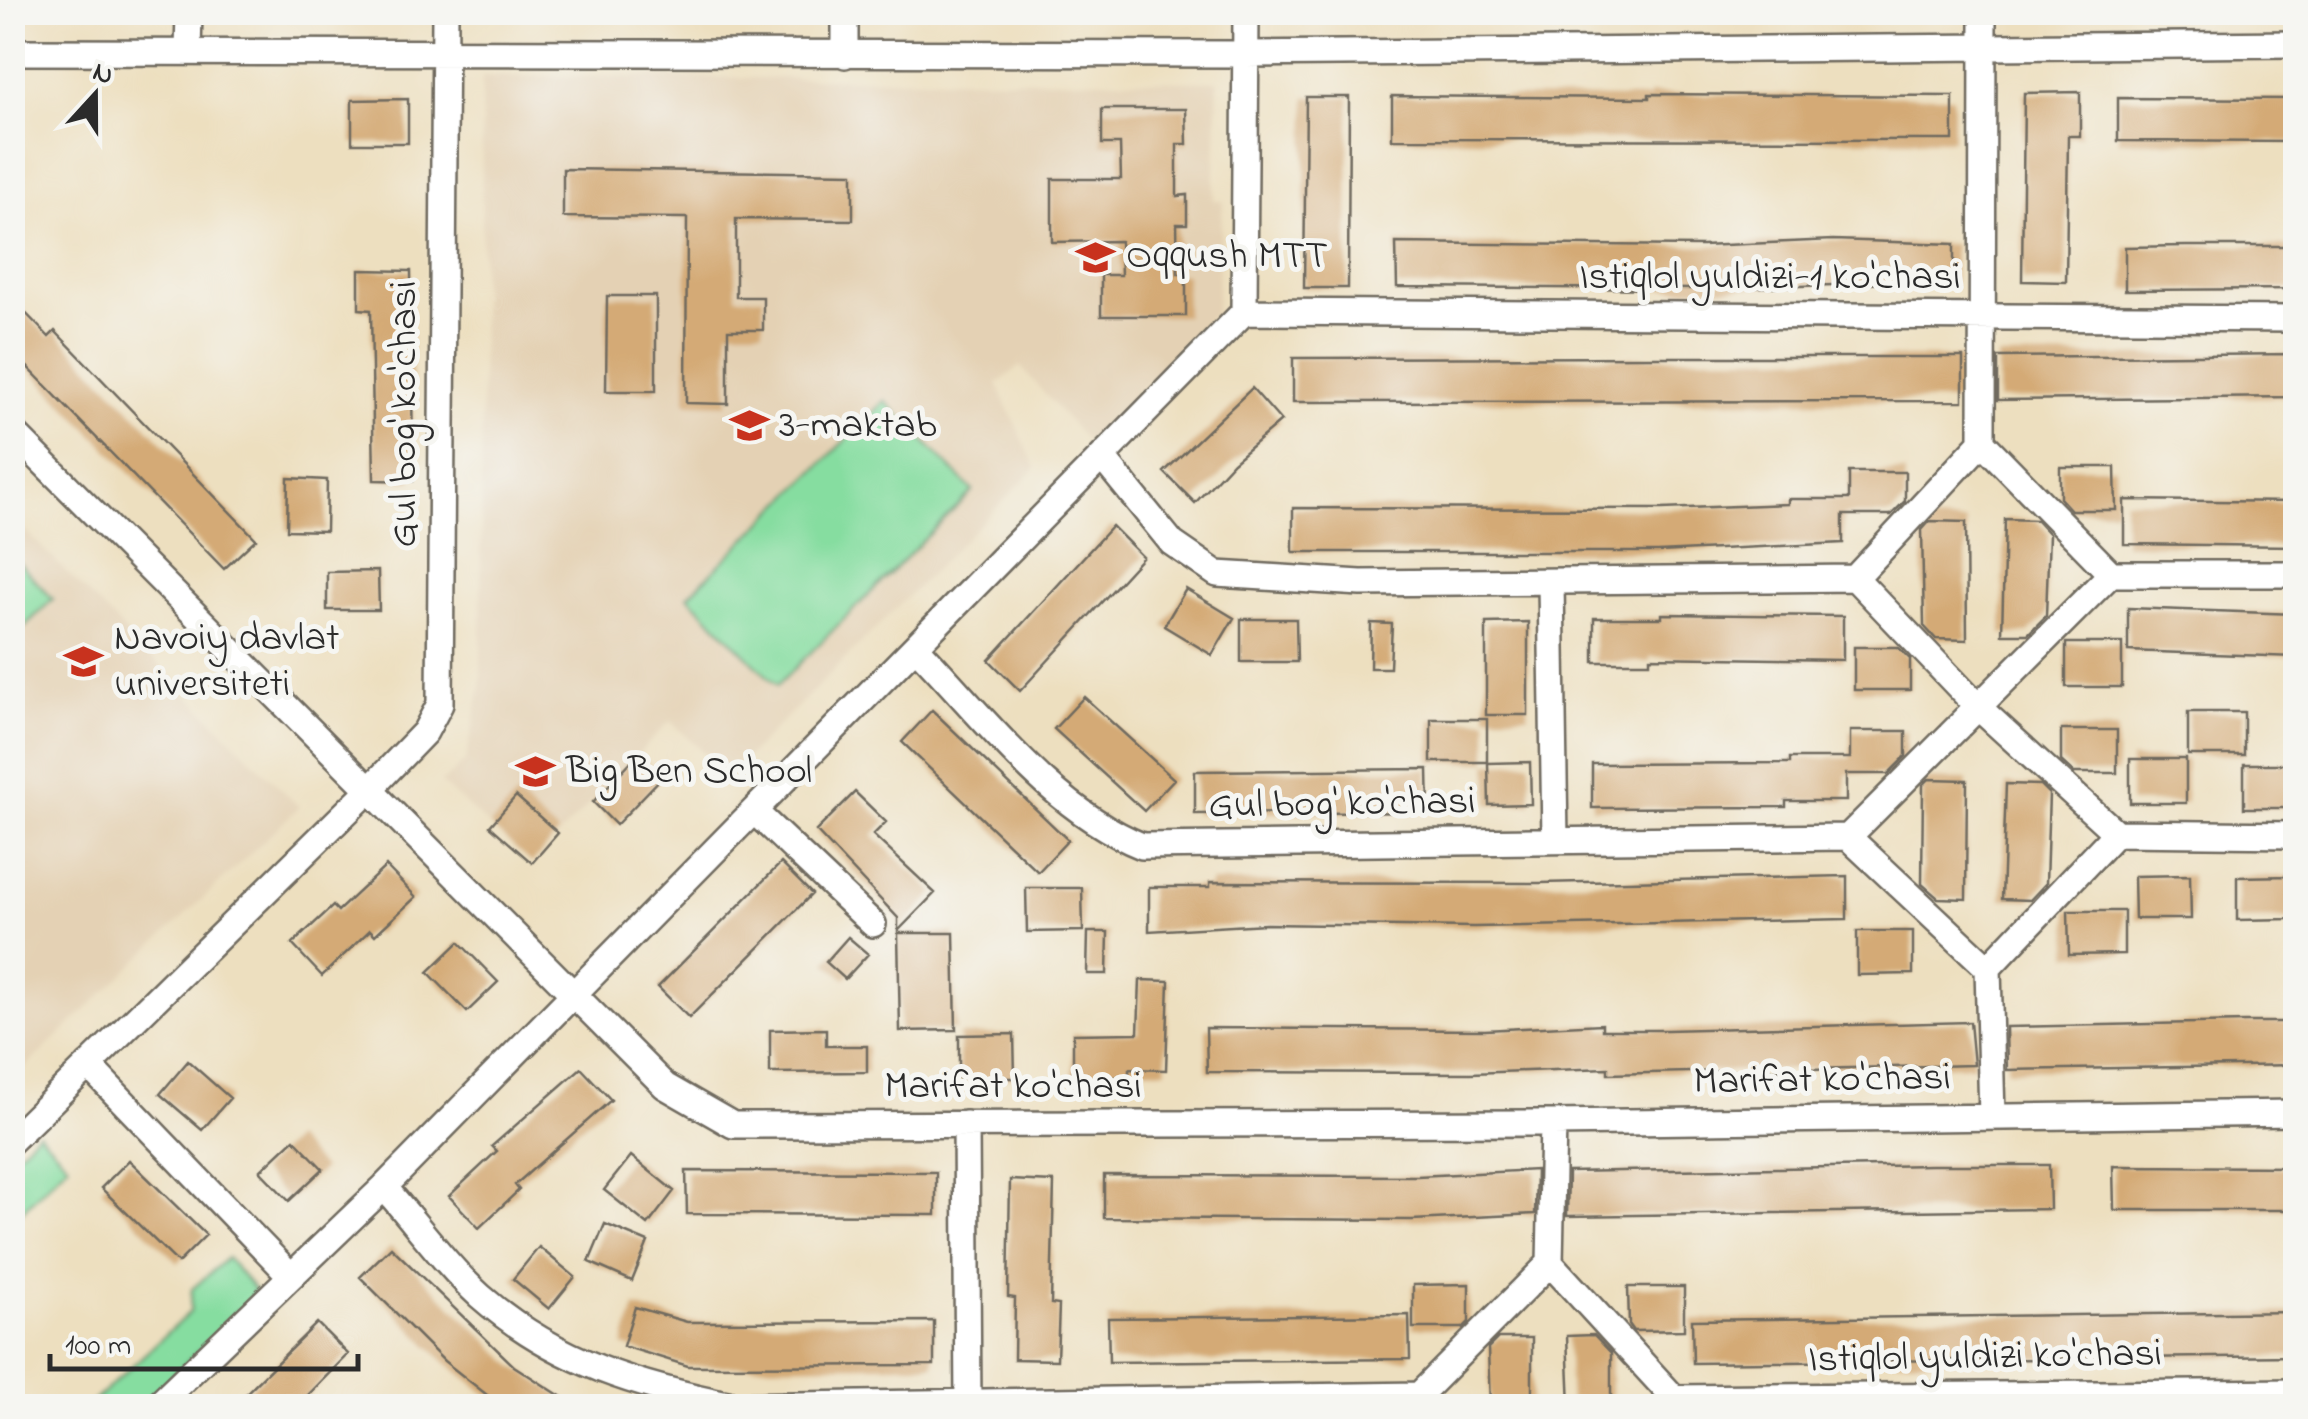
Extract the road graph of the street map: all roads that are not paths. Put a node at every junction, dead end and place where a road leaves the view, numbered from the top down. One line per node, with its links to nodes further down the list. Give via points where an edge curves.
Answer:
1 (189, 12): 9 (street)
2 (445, 12): 10 (street, Gul bog' ko'chasi)
3 (846, 12): 12 (street)
4 (1246, 12): 11 (street)
5 (1983, 12): 7 (street)
6 (2296, 44): 7 (street)
7 (1983, 46): 11 (street); 14 (street)
8 (12, 52): 9 (street)
9 (188, 52): 10 (street)
10 (445, 53): 12 (street); 25 (street, Gul bog' ko'chasi, via 440,704 426,732)
11 (1244, 54): 12 (street); 13 (street)
12 (845, 55)
13 (1244, 312): 14 (street, Istiqlol yuldizi-1 ko'chasi); 18 (street)
14 (1982, 316): 15 (street, Istiqlol yuldizi-1 ko'chasi); 17 (street)
15 (2296, 320)
16 (12, 432): 25 (street, Marifat ko'chasi)
17 (1982, 442): 19 (street); 21 (street)
18 (1102, 458): 22 (street, via 1172,543 1217,574 1361,583); 23 (street)
19 (2111, 574): 20 (street); 24 (street)
20 (2296, 574)
21 (1856, 578): 22 (street); 24 (street)
22 (1551, 583): 30 (street)
23 (916, 647): 26 (street); 30 (street, Gul bog' ko'chasi, via 1090,819 1142,846)
24 (1978, 707): 27 (street); 29 (street)
25 (370, 790): 33 (street, Marifat ko'chasi); 34 (street, Gul bog' ko'chasi)
26 (754, 810): 31 (street); 33 (street)
27 (2116, 833): 28 (street); 32 (street)
28 (2296, 835)
29 (1848, 838): 30 (street, Gul bog' ko'chasi); 32 (street)
30 (1555, 840)
31 (873, 924)
32 (1988, 968): 36 (street)
33 (574, 991): 38 (street, Marifat ko'chasi, via 665,1086 733,1125); 40 (street)
34 (88, 1065): 39 (street, Gul bog' ko'chasi); 42 (street)
35 (2296, 1113): 36 (street, Marifat ko'chasi)
36 (1992, 1116): 37 (street, Marifat ko'chasi)
37 (1553, 1123): 38 (street, Marifat ko'chasi); 41 (street)
38 (966, 1124): 47 (street)
39 (12, 1140)
40 (384, 1187): 42 (street); 47 (street, via 480,1296 554,1350 642,1387 737,1406)
41 (1550, 1263): 45 (street); 46 (street)
42 (292, 1276): 48 (street)
43 (2296, 1392): 44 (street, Istiqlol yuldizi ko'chasi)
44 (2227, 1400): 46 (street, Istiqlol yuldizi ko'chasi)
45 (1425, 1401): 47 (street)
46 (1670, 1402)
47 (968, 1405)
48 (156, 1406)

